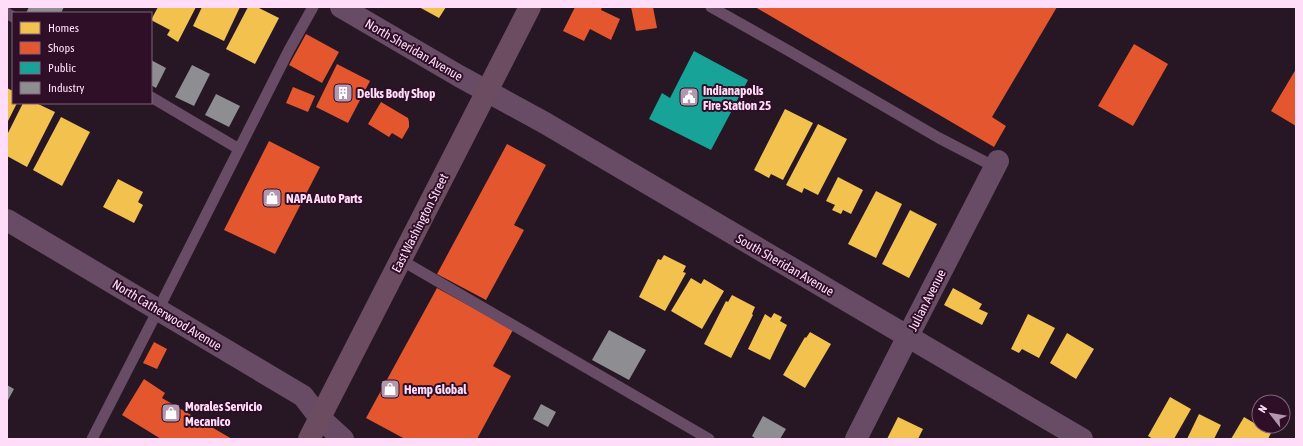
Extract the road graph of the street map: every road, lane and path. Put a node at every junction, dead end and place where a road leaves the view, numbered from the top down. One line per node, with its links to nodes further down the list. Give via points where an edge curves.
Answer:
1 (313, 7): 7 (lane)
2 (341, 7): 5 (street, North Sheridan Avenue)
3 (530, 7): 5 (main road, East Washington Street)
4 (711, 7): 8 (lane, via 939,138)
5 (488, 91): 10 (main road, East Washington Street); 12 (street, South Sheridan Avenue)
6 (152, 98): 7 (lane)
7 (239, 149): 11 (lane)
8 (997, 164): 12 (street, Julian Avenue)
9 (7, 220): 11 (street, North Catherwood Avenue)
10 (401, 260): 13 (main road, East Washington Street); 17 (lane)
11 (158, 310): 13 (street, North Catherwood Avenue, via 303,396); 14 (lane)
12 (908, 336): 18 (street, Julian Avenue); 19 (street, South Sheridan Avenue)
13 (320, 418): 15 (main road, East Washington Street); 16 (street, North Catherwood Avenue)
14 (92, 439)
15 (309, 439)
16 (343, 439)
17 (709, 439)
18 (856, 439)
19 (1082, 439)

